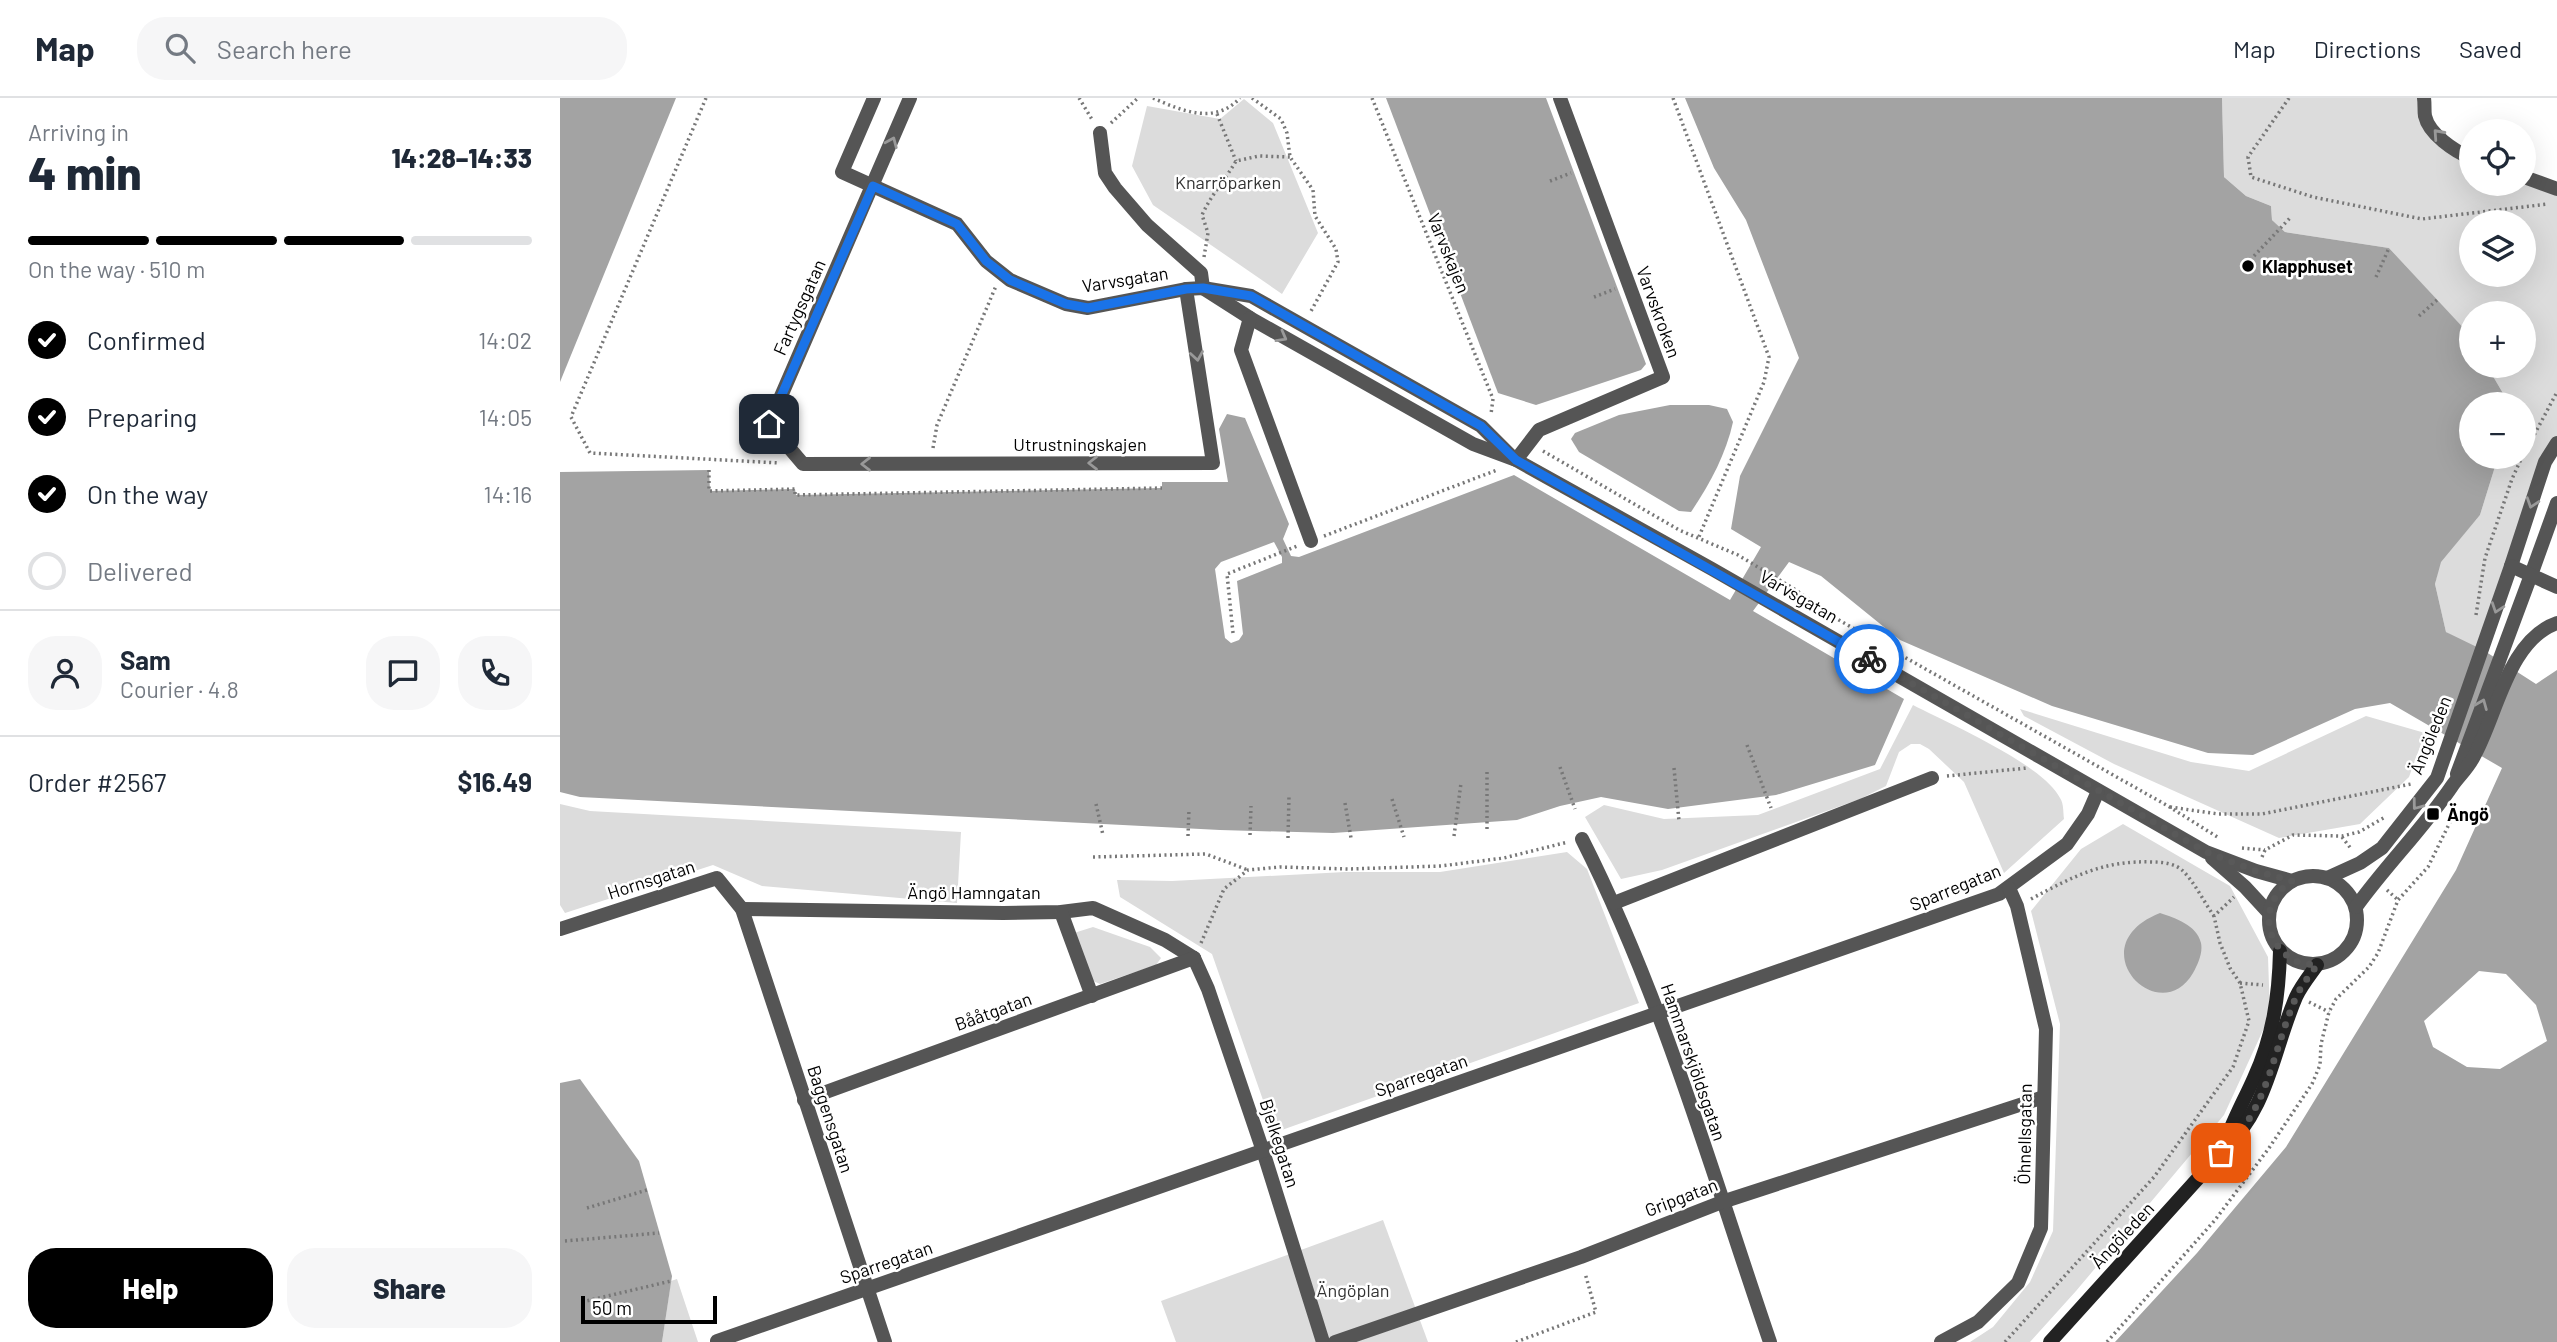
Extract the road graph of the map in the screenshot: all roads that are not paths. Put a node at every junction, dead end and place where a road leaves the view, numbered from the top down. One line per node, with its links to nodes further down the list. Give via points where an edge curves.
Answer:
1 (874, 98): 8 (street, Varvsgatan, via 842,172)
2 (910, 98): 8 (street, one-way to 2)
3 (1560, 98): 14 (street, Varvskroken, via 1662,377 1539,430)
4 (2424, 98): 6 (street, one-way to 4, via 2425,118)
5 (1100, 133): 10 (street, via 1105,173 1147,225 1201,273)
6 (2459, 153)
7 (2536, 181): 9 (street)
8 (873, 186): 11 (street, Varvsgatan, via 957,224 986,261 1010,280 1066,304 1088,308); 15 (street, Fartygsgatan, via 769,424)
9 (2557, 189)
10 (1203, 288): 11 (street, Varvsgatan); 12 (street, Varvsgatan); 14 (street, Varvsgatan, via 1251,296 1481,426)
11 (1186, 289): 15 (street, Utrustningskajen, one-way to 15, via 1213,463)
12 (1250, 318): 14 (street, Varvsgatan, one-way to 14, via 1473,444); 17 (street, via 1241,350)
13 (2557, 443): 18 (street, Ängöleden, one-way to 18, via 2545,462)
14 (1516, 460): 24 (street, Varvsgatan)
15 (803, 464)
16 (2557, 503): 19 (street, Ängöleden)
17 (1311, 541)
18 (2511, 566): 19 (street); 27 (street, Ängöleden, one-way to 27, via 2437,778 2382,848)
19 (2531, 575): 20 (street); 22 (street, Ängöleden, one-way to 19)
20 (2557, 587)
21 (2557, 624): 22 (street, Ängöleden, via 2525,646)
22 (2469, 754): 31 (street, Ängöleden, via 2439,807)
23 (1933, 778): 30 (street)
24 (2098, 791): 26 (street, Varvsgatan); 29 (street, Sparregatan, via 2067,844)
25 (1582, 839): 30 (street, Hammarskjöldsgatan)
26 (2206, 852): 28 (street, Varvsgatan); 34 (street, Varvsgatan)
27 (2327, 878): 28 (street, Ängöleden); 31 (street, via 2345,889)
28 (2292, 881): 34 (street, via 2277,894)
29 (2009, 888): 40 (street, Sparregatan, via 1946,914); 41 (street, Öhnellsgatan, via 2046,1029)
30 (1614, 903): 40 (street, Hammarskjöldsgatan)
31 (2356, 907): 38 (street, Ängöleden, via 2357,927 2350,946 2336,959)
32 (742, 909): 33 (street, Ängö Hamngatan); 35 (street, Hornsgatan, via 717,878); 42 (street, Baggensgatan)
33 (1060, 912): 37 (street, Ängö Hamngatan, via 1093,908); 39 (street)
34 (2269, 913): 36 (street, Ängöleden, via 2271,937)
35 (560, 929)
36 (2280, 951): 38 (street, via 2298,962); 44 (main road, Ängöleden, via 2280,989 2271,1034)
37 (1194, 957): 39 (street, Bååtgatan); 43 (street, Bjelkegatan)
38 (2317, 965): 44 (main road, Ängöleden, via 2297,996 2251,1115 2240,1136)
39 (1092, 996): 42 (street, Bååtgatan)
40 (1658, 1012): 43 (street, Sparregatan); 45 (street, Hammarskjöldsgatan)
41 (2044, 1097): 45 (street, Gripgatan); 52 (street, Öhnellsgatan, via 2041,1228 2018,1283 1978,1322)
42 (804, 1100): 46 (street, Baggensgatan)
43 (1263, 1151): 46 (street, Sparregatan); 49 (street, Bjelkegatan)
44 (2221, 1153): 53 (main road, Ängöleden)
45 (1722, 1202): 50 (street, Gripgatan, via 1581,1257); 51 (street, Hammarskjöldsgatan)
46 (867, 1289): 47 (street, Sparregatan); 48 (street, Baggensgatan)
47 (718, 1341)
48 (885, 1342)
49 (1323, 1342)
50 (1335, 1342)
51 (1770, 1342)
52 (1941, 1342)
53 (2050, 1342)

